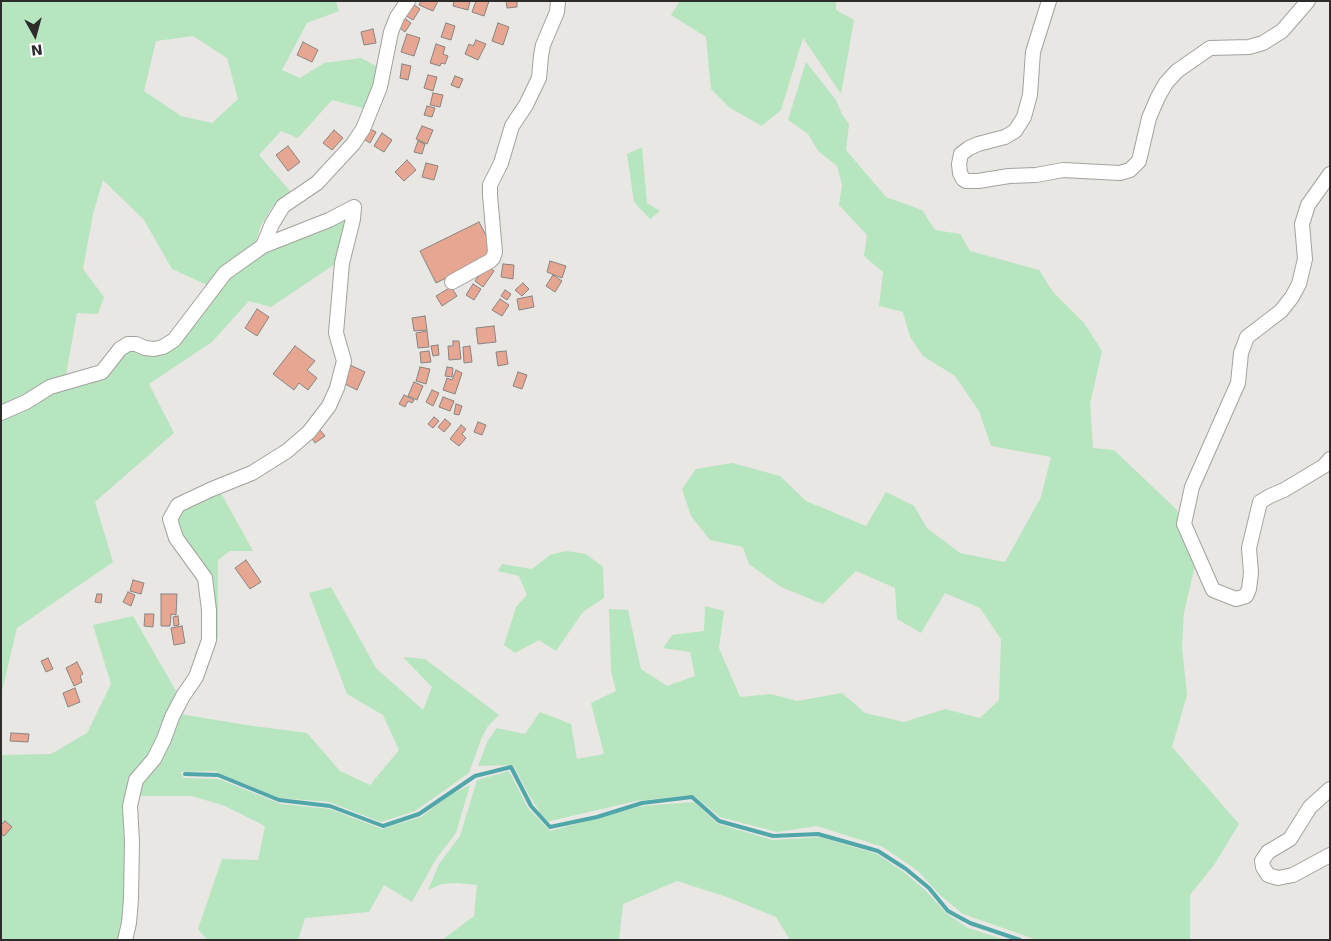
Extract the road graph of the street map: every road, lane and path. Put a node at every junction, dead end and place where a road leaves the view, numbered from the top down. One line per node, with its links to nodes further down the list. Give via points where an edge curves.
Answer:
1 (408, 1): 6 (street, via 391,32 380,87 363,129 343,157 317,183 283,206)
2 (558, 1): 7 (street, via 540,56 539,78 512,126 501,163 490,185 493,258)
3 (1049, 1): 4 (street, via 1033,52 1030,95 1024,117 1015,131 1005,137 978,144 961,154 960,173 966,181 1063,170 1120,173 1130,170 1139,162 1149,118 1158,97 1177,71 1210,48 1249,47 1264,43 1282,31)
4 (1308, 1)
5 (1330, 174): 9 (street, via 1308,205 1302,224 1305,259 1299,284 1281,310 1247,337 1241,354 1238,382 1192,487 1184,524 1213,590 1236,599 1246,596 1251,572 1249,548 1260,502 1324,466)
6 (262, 246): 8 (street, via 226,273 174,340 154,349 128,344 102,372 50,387); 12 (street, via 354,207 342,263 336,333 344,361 330,406 309,432 252,473 178,505 170,519 176,538 205,578 209,640 196,677 179,703 154,759 136,780 130,806 131,898)
7 (452, 282)
8 (1, 413)
9 (1330, 459)
10 (1330, 789): 11 (street, via 1310,807 1290,839 1268,852 1262,861 1268,875 1278,878 1293,875)
11 (1330, 855)
12 (126, 940)

